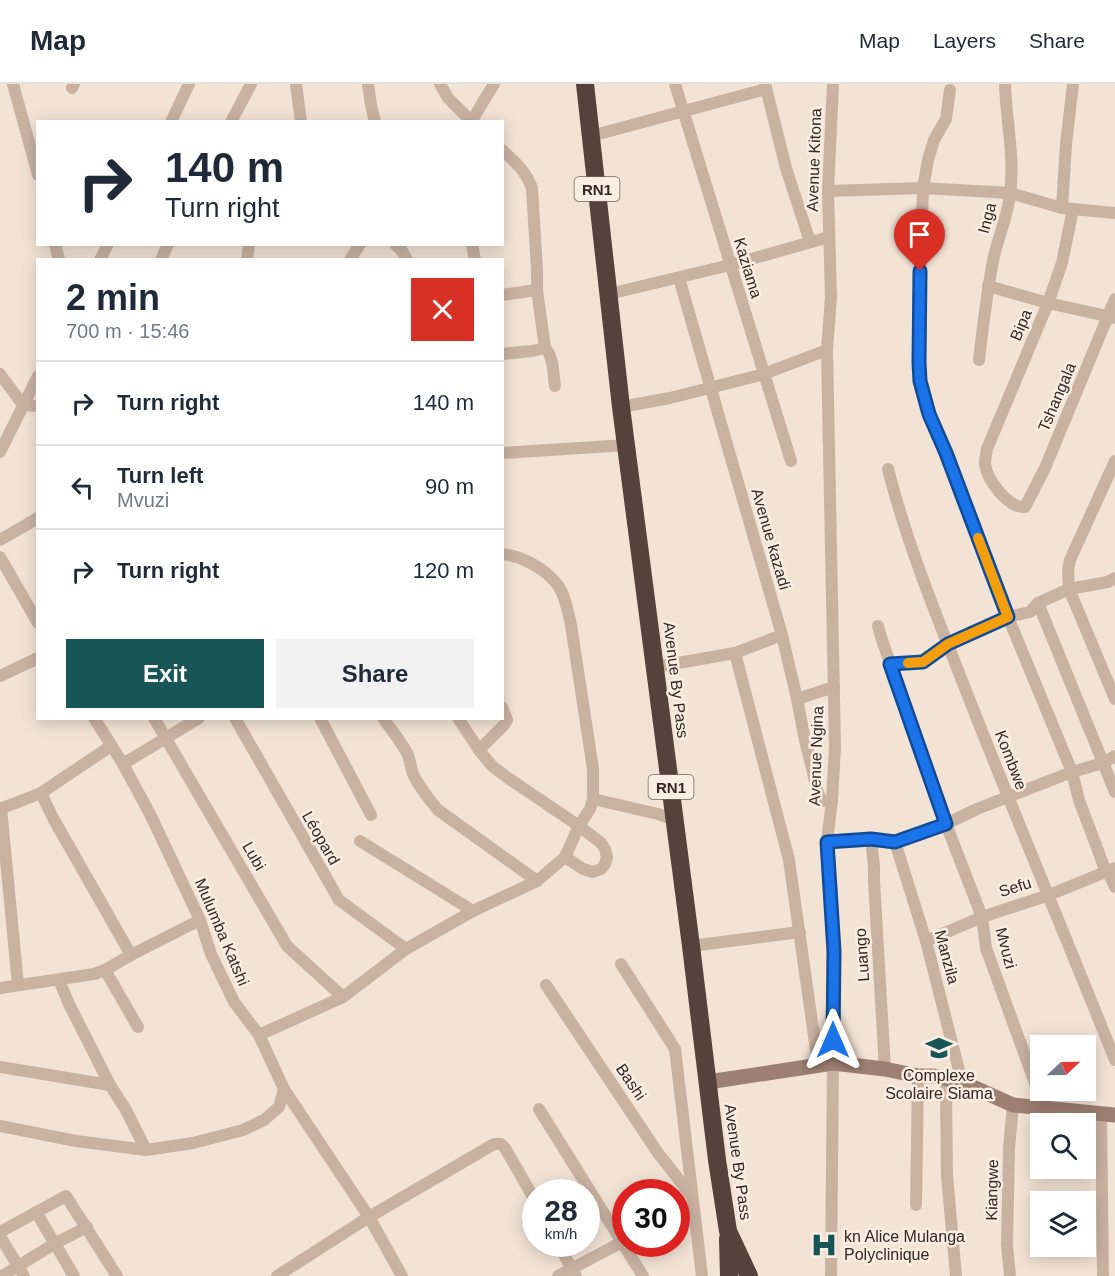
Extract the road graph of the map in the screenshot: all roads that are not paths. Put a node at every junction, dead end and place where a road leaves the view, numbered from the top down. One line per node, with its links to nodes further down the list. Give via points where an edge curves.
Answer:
1 (13, 84): 24 (street)
2 (189, 84): 16 (street)
3 (251, 84): 17 (street)
4 (296, 84): 18 (street)
5 (368, 84): 19 (street)
6 (440, 84): 20 (street)
7 (494, 84): 21 (street)
8 (585, 84): 22 (highway, Avenue By Pass / RN1)
9 (675, 84): 15 (street, Kaziama)
10 (833, 84): 26 (street, Avenue Kitona)
11 (1005, 84): 27 (street, Inga, via 1011,148)
12 (1073, 84): 28 (street, Bipa, via 1066,144)
13 (766, 86): 15 (street); 31 (street, via 786,168)
14 (950, 90): 25 (street, via 946,118 934,140)
15 (682, 111): 22 (street); 34 (street, Kaziama)
16 (172, 120)
17 (232, 120)
18 (301, 120)
19 (375, 120)
20 (470, 120)
21 (472, 120)
22 (591, 136): 38 (highway, Avenue By Pass / RN1)
23 (504, 152): 37 (street, via 522,168 532,188)
24 (36, 169)
25 (923, 188): 26 (street); 27 (street); 69 (street, via 920,381 929,414)
26 (828, 191): 30 (street, Avenue Kitona)
27 (1010, 194): 28 (street); 36 (street, Inga)
28 (1067, 209): 29 (street); 41 (street, Bipa, via 1062,263)
29 (1115, 213)
30 (829, 237): 31 (street); 44 (street, Avenue Ngina, via 831,297)
31 (810, 242): 34 (street)
32 (397, 246): 33 (street)
33 (406, 258)
34 (730, 265): 35 (street); 48 (street, Kaziama)
35 (679, 278): 38 (street); 51 (street, Avenue kazadi)
36 (988, 286): 41 (street); 46 (street, Inga)
37 (537, 290): 39 (street); 43 (street)
38 (609, 294): 54 (highway, Avenue By Pass / RN1)
39 (504, 295)
40 (1115, 299): 42 (street, Tshangala)
41 (1048, 303): 42 (street); 61 (street, Bipa, via 987,449 985,464 999,492 1014,506)
42 (1111, 318): 61 (street, Tshangala)
43 (544, 348): 45 (street); 50 (street, via 552,363)
44 (827, 350): 48 (street); 79 (street, Avenue Ngina)
45 (504, 354)
46 (979, 360)
47 (0, 374): 52 (street)
48 (764, 374): 51 (street); 58 (street, Kaziama)
49 (36, 380): 52 (street)
50 (555, 386)
51 (711, 388): 54 (street); 72 (street, Avenue kazadi)
52 (23, 405): 53 (street); 56 (street)
53 (36, 406)
54 (621, 407): 55 (highway, Avenue By Pass / RN1)
55 (627, 445): 57 (street); 77 (highway, Avenue By Pass / RN1)
56 (0, 452)
57 (504, 453)
58 (790, 461)
59 (1115, 461): 67 (street, via 1070,561)
60 (888, 469): 73 (street, Kombwe, via 904,527)
61 (1025, 507)
62 (36, 520): 63 (street)
63 (0, 540)
64 (504, 554): 100 (street, via 546,573 558,584 565,603 593,769)
65 (1, 563): 70 (street)
66 (1115, 578): 67 (street)
67 (1069, 589): 68 (street); 81 (street)
68 (1038, 603): 69 (street, via 1030,612); 94 (street)
69 (1008, 617): 73 (street); 96 (street)
70 (36, 620)
71 (878, 626): 76 (street, Mvuzi)
72 (782, 635): 74 (street); 80 (street, Avenue kazadi)
73 (948, 644): 76 (street, via 923,662); 99 (street, Kombwe)
74 (735, 653): 77 (street); 119 (street, via 789,860)
75 (36, 659): 78 (street)
76 (890, 664): 105 (street, Mvuzi)
77 (655, 668): 104 (highway, Avenue By Pass / RN1)
78 (0, 676)
79 (834, 687): 80 (street); 101 (street, Avenue Ngina)
80 (797, 699): 101 (street, Avenue kazadi, via 818,793 824,801)
81 (1115, 699)
82 (504, 712): 92 (street, via 504,725)
83 (95, 720): 91 (street, Mulumba Katshi)
84 (155, 720): 90 (street, Lubi)
85 (195, 720): 90 (street)
86 (236, 720): 122 (street, Léopard, via 339,900)
87 (322, 720): 103 (street)
88 (384, 720): 113 (street, via 409,757 416,779 438,810)
89 (459, 720): 92 (street)
90 (166, 739): 95 (street); 130 (street, Lubi, via 287,946)
91 (111, 746): 95 (street, Mulumba Katshi); 98 (street)
92 (479, 750): 106 (street, via 492,766)
93 (1115, 756): 94 (street)
94 (1103, 763): 96 (street); 97 (street)
95 (123, 764): 118 (street, Mulumba Katshi)
96 (1072, 772): 99 (street); 112 (street, via 1081,807)
97 (1115, 792)
98 (41, 793): 102 (street); 123 (street)
99 (1008, 798): 105 (street); 115 (street, Kombwe)
100 (593, 799): 104 (street); 106 (street)
101 (832, 800): 109 (street, Avenue Ngina)
102 (1, 808): 128 (street)
103 (371, 815)
104 (675, 820): 121 (highway, Avenue By Pass / RN1)
105 (946, 824): 110 (street); 117 (street, Mvuzi)
106 (579, 826): 111 (street); 111 (street, via 601,843 605,864 593,872)
107 (871, 839): 109 (street); 110 (street); 136 (street, Luango)
108 (360, 841): 116 (street)
109 (827, 842): 134 (street, Avenue Ngina, via 834,951)
110 (895, 842): 120 (street, Manzila)
111 (565, 856): 113 (street)
112 (1110, 870): 114 (street); 115 (street, Sefu)
113 (537, 881): 116 (street)
114 (1115, 887)
115 (1049, 895): 117 (street, Sefu); 133 (street, Kombwe)
116 (472, 911): 122 (street)
117 (982, 917): 120 (street, Sefu); 143 (street, Mvuzi, via 986,948)
118 (200, 920): 123 (street); 132 (street, Mulumba Katshi, via 234,1002)
119 (800, 932): 121 (street); 134 (street)
120 (926, 941): 138 (street, Manzila)
121 (692, 946): 139 (highway, Avenue By Pass / RN1)
122 (406, 949): 130 (street)
123 (131, 955): 125 (street)
124 (621, 964): 149 (street, via 675,1049)
125 (105, 970): 126 (street); 131 (street)
126 (59, 980): 128 (street); 140 (street)
127 (546, 985): 149 (street, Bashi, via 658,1153)
128 (18, 986): 129 (street)
129 (0, 988)
130 (343, 997): 132 (street)
131 (138, 1027)
132 (259, 1035): 141 (street, Mulumba Katshi)
133 (1115, 1060)
134 (826, 1063): 136 (street); 139 (street); 173 (street, Avenue Ngina)
135 (0, 1066): 140 (street)
136 (885, 1069): 137 (street)
137 (918, 1076): 138 (street); 150 (street)
138 (955, 1081): 142 (street); 174 (street, Manzila, via 946,1088 947,1176)
139 (708, 1082): 155 (highway, Avenue By Pass / RN1)
140 (110, 1085): 147 (street)
141 (284, 1089): 147 (street, via 279,1107 243,1130); 152 (street, Mulumba Katshi)
142 (1013, 1105): 143 (street); 175 (street, Kiangwe, via 1007,1245)
143 (1044, 1108): 145 (street)
144 (539, 1109): 153 (street)
145 (1108, 1114): 176 (street)
146 (0, 1126): 147 (street)
147 (146, 1150)
148 (523, 1179): 152 (street, via 505,1148 494,1144)
149 (692, 1196): 170 (street)
150 (916, 1204)
151 (36, 1212): 154 (street, via 66,1196); 156 (street); 157 (street)
152 (369, 1217): 166 (street); 167 (street, Mulumba Katshi)
153 (612, 1226)
154 (87, 1227): 157 (street); 165 (street)
155 (728, 1231): 171 (highway); 172 (highway, Avenue By Pass / RN1)
156 (0, 1234): 161 (street)
157 (54, 1244): 161 (street); 164 (street)
158 (612, 1248): 162 (street)
159 (565, 1257): 162 (street)
160 (631, 1257): 169 (street)
161 (21, 1271): 163 (street)
162 (574, 1272): 168 (street)
163 (2, 1276)
164 (74, 1276)
165 (117, 1276)
166 (278, 1276)
167 (402, 1276)
168 (558, 1276)
169 (643, 1276)
170 (702, 1276)
171 (729, 1276)
172 (748, 1276)
173 (831, 1276)
174 (956, 1276)
175 (1010, 1276)
176 (1103, 1276)

